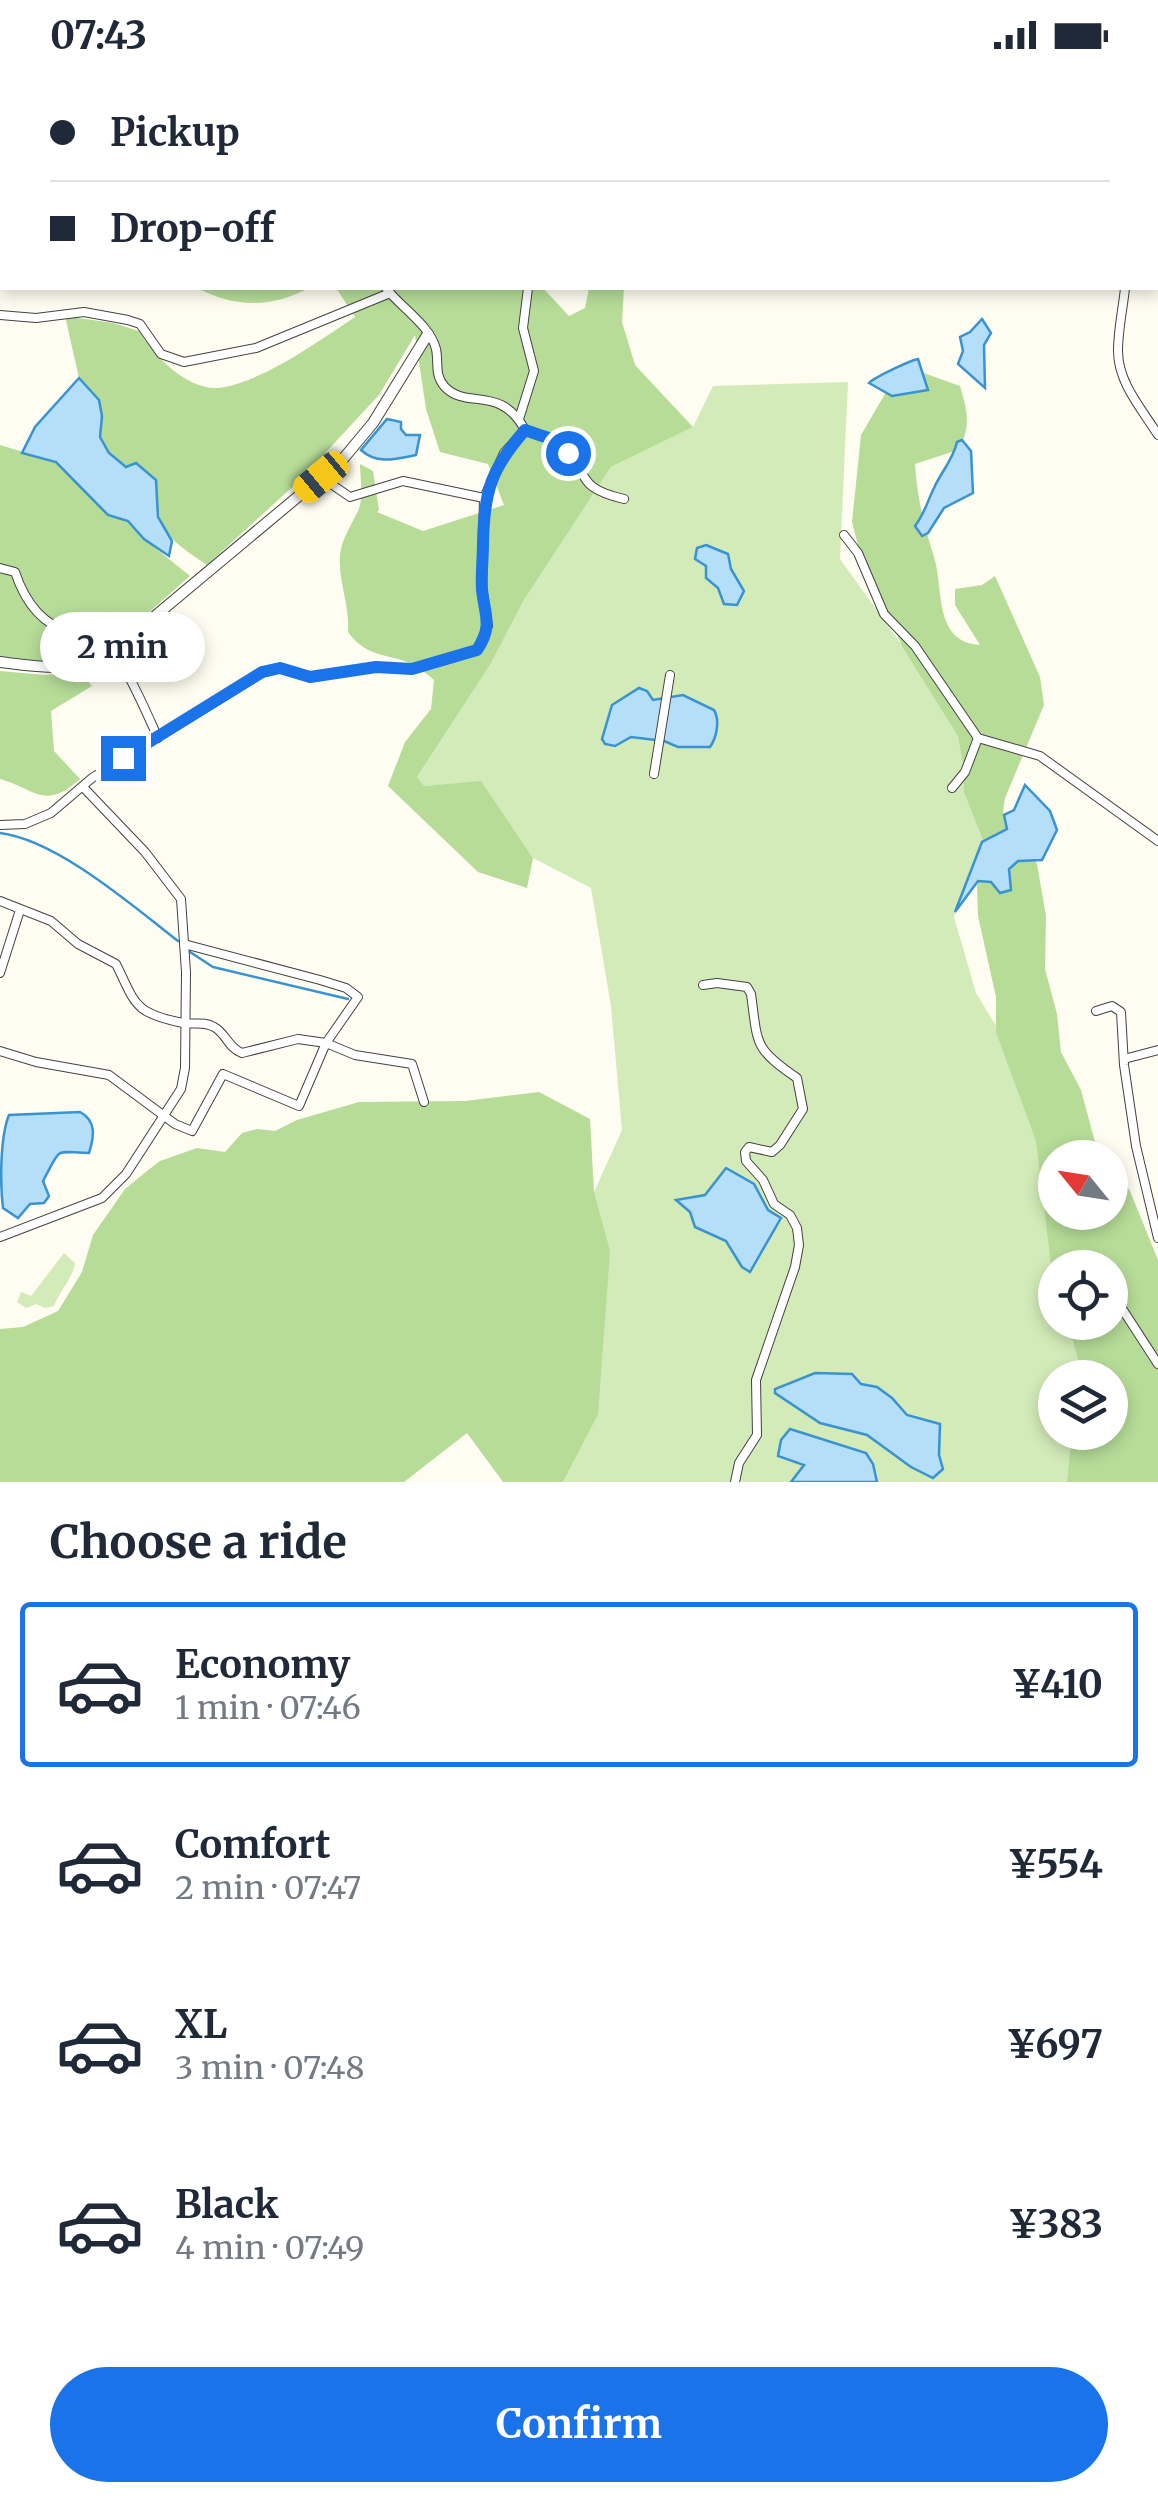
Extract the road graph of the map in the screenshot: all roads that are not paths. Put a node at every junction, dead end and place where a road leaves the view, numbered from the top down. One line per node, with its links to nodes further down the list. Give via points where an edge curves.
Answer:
1 (388, 290): 4 (street, via 256,348 184,362 162,354 140,324 128,320 74,312); 5 (street)
2 (528, 290): 6 (street, via 524,328 534,371)
3 (1125, 290): 8 (street, via 1120,367)
4 (2, 316)
5 (428, 334): 6 (street, via 439,378 450,392 497,402); 9 (street, via 373,424)
6 (519, 419): 7 (street)
7 (525, 430): 10 (street, via 504,454); 11 (street, via 560,442 586,482)
8 (1158, 436)
9 (321, 477): 10 (street, via 350,496 403,481); 14 (street)
10 (484, 498): 17 (street, via 488,626 477,650 412,669 310,677 280,668 262,672)
11 (624, 499)
12 (844, 535): 18 (street, via 884,614)
13 (0, 568): 14 (street, via 14,572 36,612 66,631 99,637)
14 (112, 652): 15 (street, via 62,670); 17 (street)
15 (0, 662)
16 (670, 676): 19 (street)
17 (158, 738): 20 (street)
18 (978, 738): 21 (street); 23 (street, via 1040,756)
19 (654, 774)
20 (83, 786): 22 (street, via 51,813); 26 (street, via 181,898)
21 (952, 788)
22 (0, 825)
23 (1158, 842)
24 (0, 902): 25 (street)
25 (20, 910): 27 (street); 30 (street, via 116,964 131,999 149,1014)
26 (184, 944): 30 (street); 31 (street, via 346,988 358,997)
27 (0, 973)
28 (703, 985): 41 (street, via 747,987 758,1044 797,1078 803,1109 780,1145 745,1152 774,1204 797,1228 799,1245 756,1380 757,1435)
29 (1096, 1011): 34 (street, via 1112,1006 1122,1012)
30 (188, 1024): 31 (street, via 220,1029 242,1053 298,1039); 36 (street, via 180,1089)
31 (326, 1043): 35 (street, via 412,1064); 36 (street, via 299,1106 222,1074 192,1131)
32 (1158, 1050): 34 (street)
33 (0, 1051): 36 (street, via 109,1075)
34 (1124, 1058): 38 (street)
35 (424, 1102)
36 (163, 1115): 37 (street, via 126,1174 102,1198)
37 (0, 1237)
38 (1158, 1238)
39 (1128, 1318): 40 (street)
40 (1158, 1364)
41 (735, 1482)

